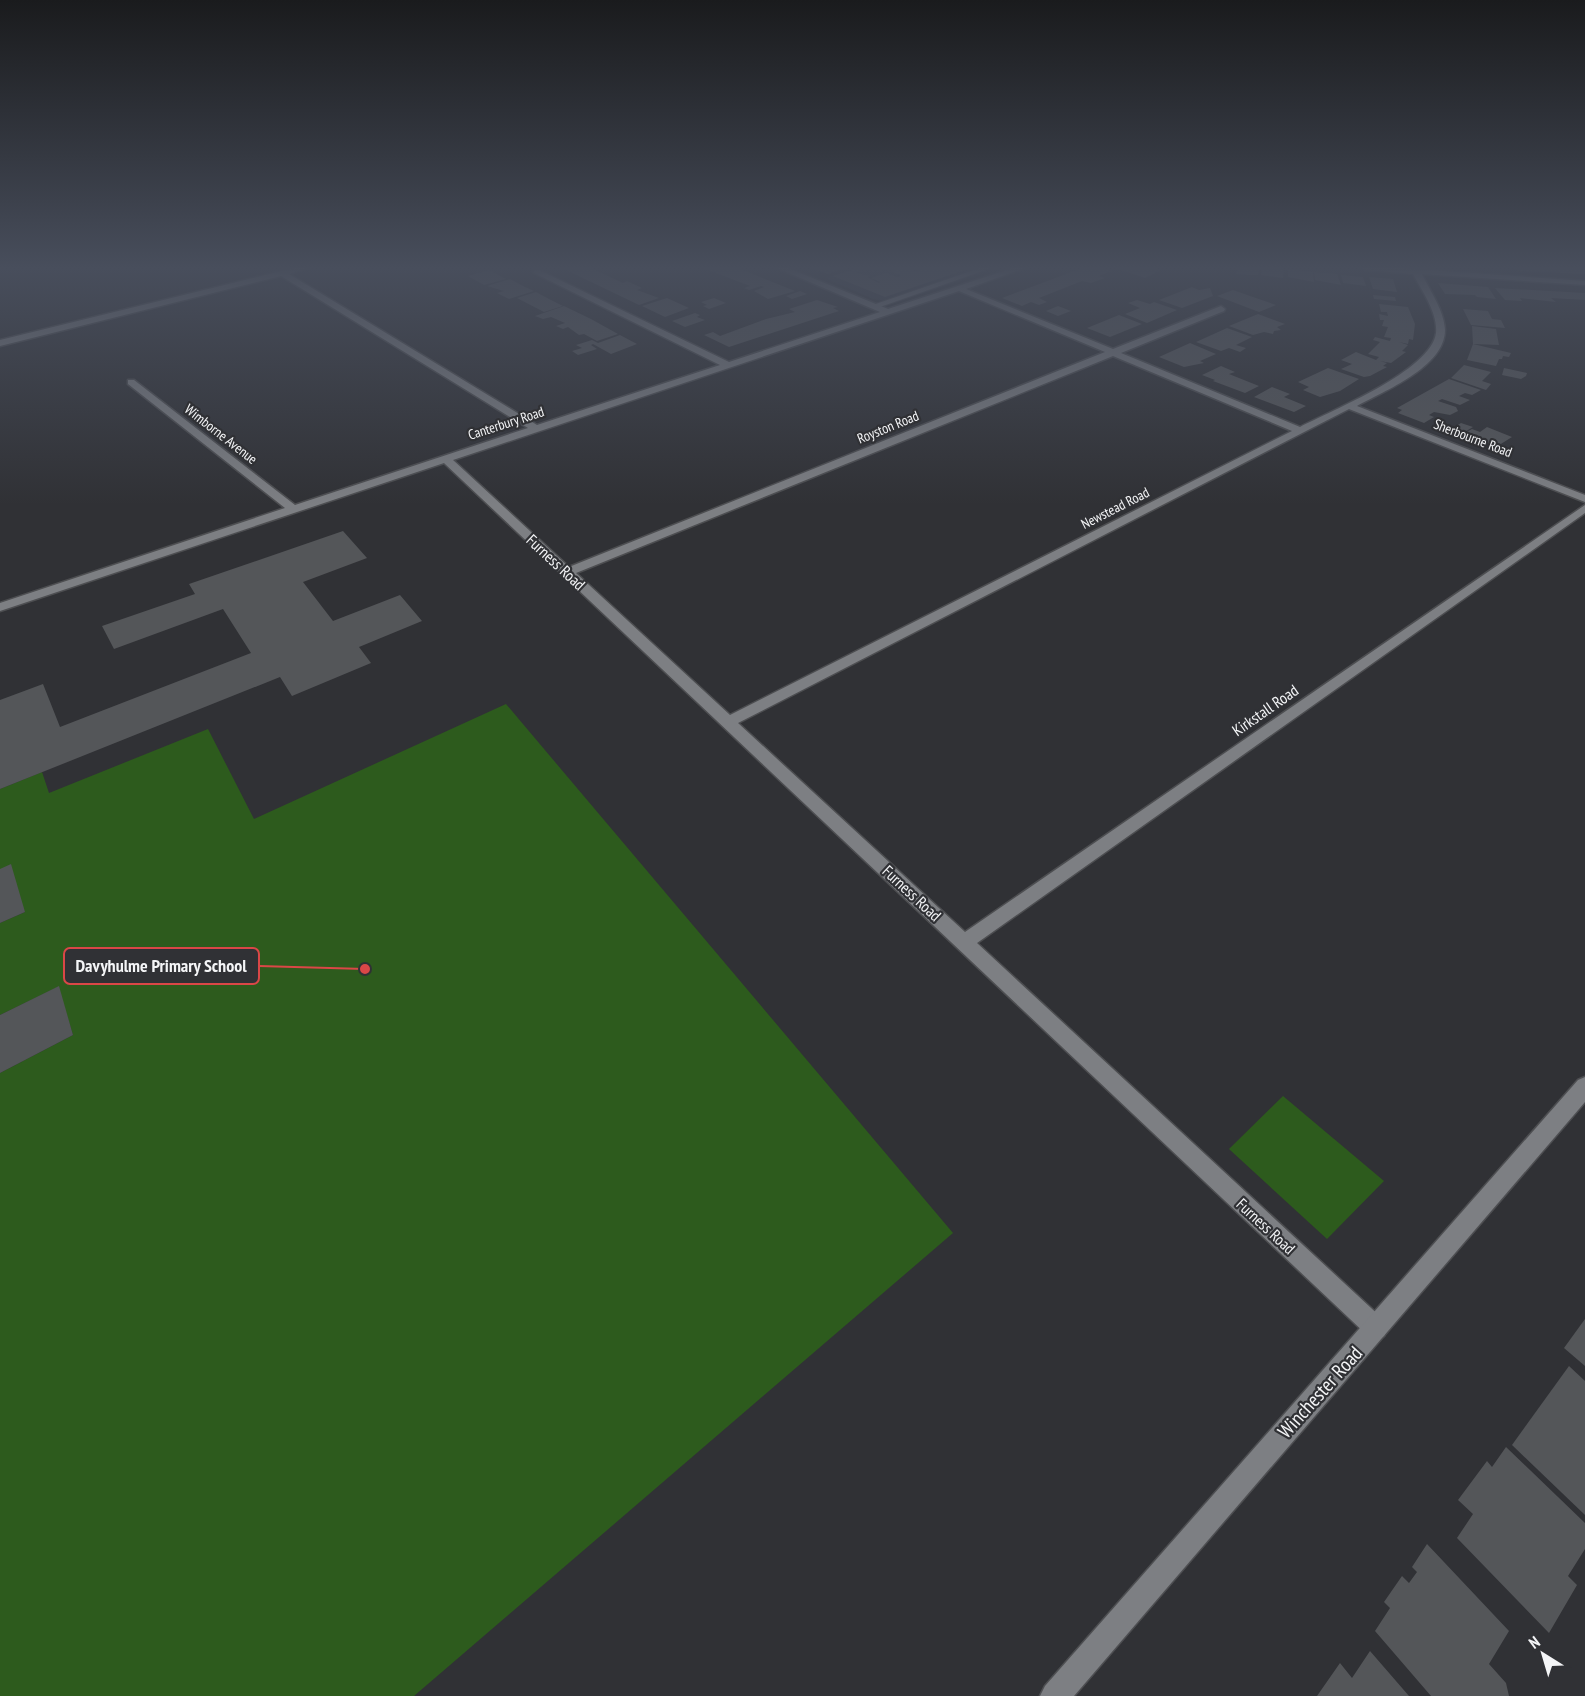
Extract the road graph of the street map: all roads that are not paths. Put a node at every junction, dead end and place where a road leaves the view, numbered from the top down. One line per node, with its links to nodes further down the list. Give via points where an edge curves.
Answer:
1 (403, 347): 11 (street)
2 (692, 347): 8 (street)
3 (787, 347): 8 (street, Canterbury Road)
4 (1101, 347): 7 (street)
5 (1125, 347): 7 (street, Royston Road)
6 (1437, 347): 10 (street, Newstead Road, via 1403,378)
7 (1113, 352): 12 (street); 17 (street, Royston Road)
8 (730, 366): 11 (street, Canterbury Road)
9 (131, 382): 16 (street, Wimborne Avenue)
10 (1349, 406): 12 (street, Newstead Road); 14 (street, Sherbourne Road)
11 (536, 429): 13 (street, Canterbury Road)
12 (1299, 430): 19 (street, Newstead Road)
13 (447, 459): 16 (street, Canterbury Road); 17 (street, Furness Road)
14 (1585, 499)
15 (1585, 508): 20 (street, Kirkstall Road)
16 (293, 509): 18 (street, Canterbury Road)
17 (567, 572): 19 (street, Furness Road)
18 (0, 607)
19 (728, 722): 20 (street, Furness Road)
20 (965, 942): 22 (street, Furness Road)
21 (1585, 1088): 22 (street, Winchester Road)
22 (1376, 1328): 23 (street, Winchester Road)
23 (1055, 1696)

